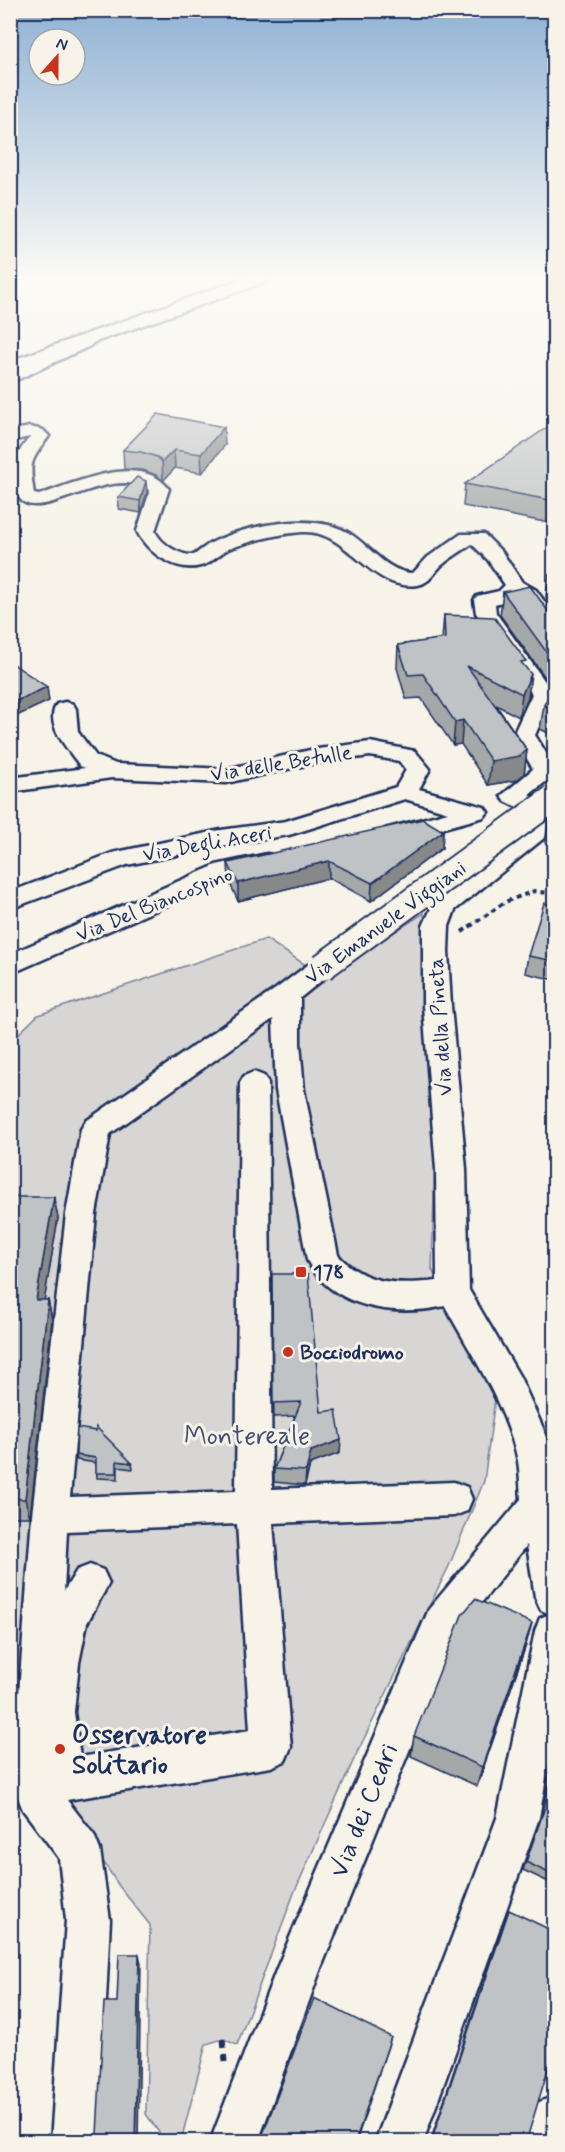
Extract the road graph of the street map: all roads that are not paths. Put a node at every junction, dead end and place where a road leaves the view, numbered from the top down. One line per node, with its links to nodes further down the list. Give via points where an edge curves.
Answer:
1 (11, 439): 2 (street, via 28,432 39,436 25,454 21,467 25,495 32,500 43,500 99,481 137,477 154,482 160,489 146,531 151,542 183,561 196,562 219,546 247,536 304,526 336,533 393,577 410,580 423,575 435,561 471,538 480,540 495,556)
2 (515, 586): 3 (street, via 529,594); 8 (street, via 507,595 484,600 486,613 543,694 524,735 546,771)
3 (555, 629)
4 (65, 709): 5 (street, Via delle Betulle, via 67,732 87,761)
5 (112, 771): 6 (street, Via delle Betulle); 7 (street, Via delle Betulle, via 226,776 310,757 370,750 407,756 418,769)
6 (10, 785)
7 (405, 792): 10 (street); 14 (street, Via Degli Aceri, via 289,828 121,859)
8 (513, 796): 10 (street); 11 (street)
9 (555, 798): 16 (street, Via Emanuele Viggiani, bridge)
10 (476, 812): 12 (street)
11 (555, 817): 18 (street, Via della Pineta, via 444,906 436,926 436,1006 451,1169)
12 (370, 839)
13 (292, 856): 15 (street, Via Del Biancospino, via 225,871)
14 (10, 902)
15 (10, 965)
16 (286, 995): 18 (street, Via Emanuele Viggiani, via 290,1090 323,1260 341,1280 386,1295 411,1298); 22 (street, via 96,1129 81,1214)
17 (254, 1083): 21 (street)
18 (453, 1291): 20 (street, via 526,1428 536,1462)
19 (454, 1500): 21 (street)
20 (539, 1504): 24 (street); 28 (street, Via dei Cedri, via 442,1622 303,1957)
21 (254, 1508): 22 (street); 23 (street, via 271,1748 63,1780 54,1712 60,1663 69,1618)
22 (50, 1515): 27 (street, via 37,1720 38,1795 80,1850 88,1920)
23 (90, 1583)
24 (555, 1597)
25 (555, 1631): 29 (street, via 518,1818)
26 (555, 2120): 30 (street)
27 (75, 2142)
28 (234, 2142)
29 (399, 2142)
30 (548, 2142)

